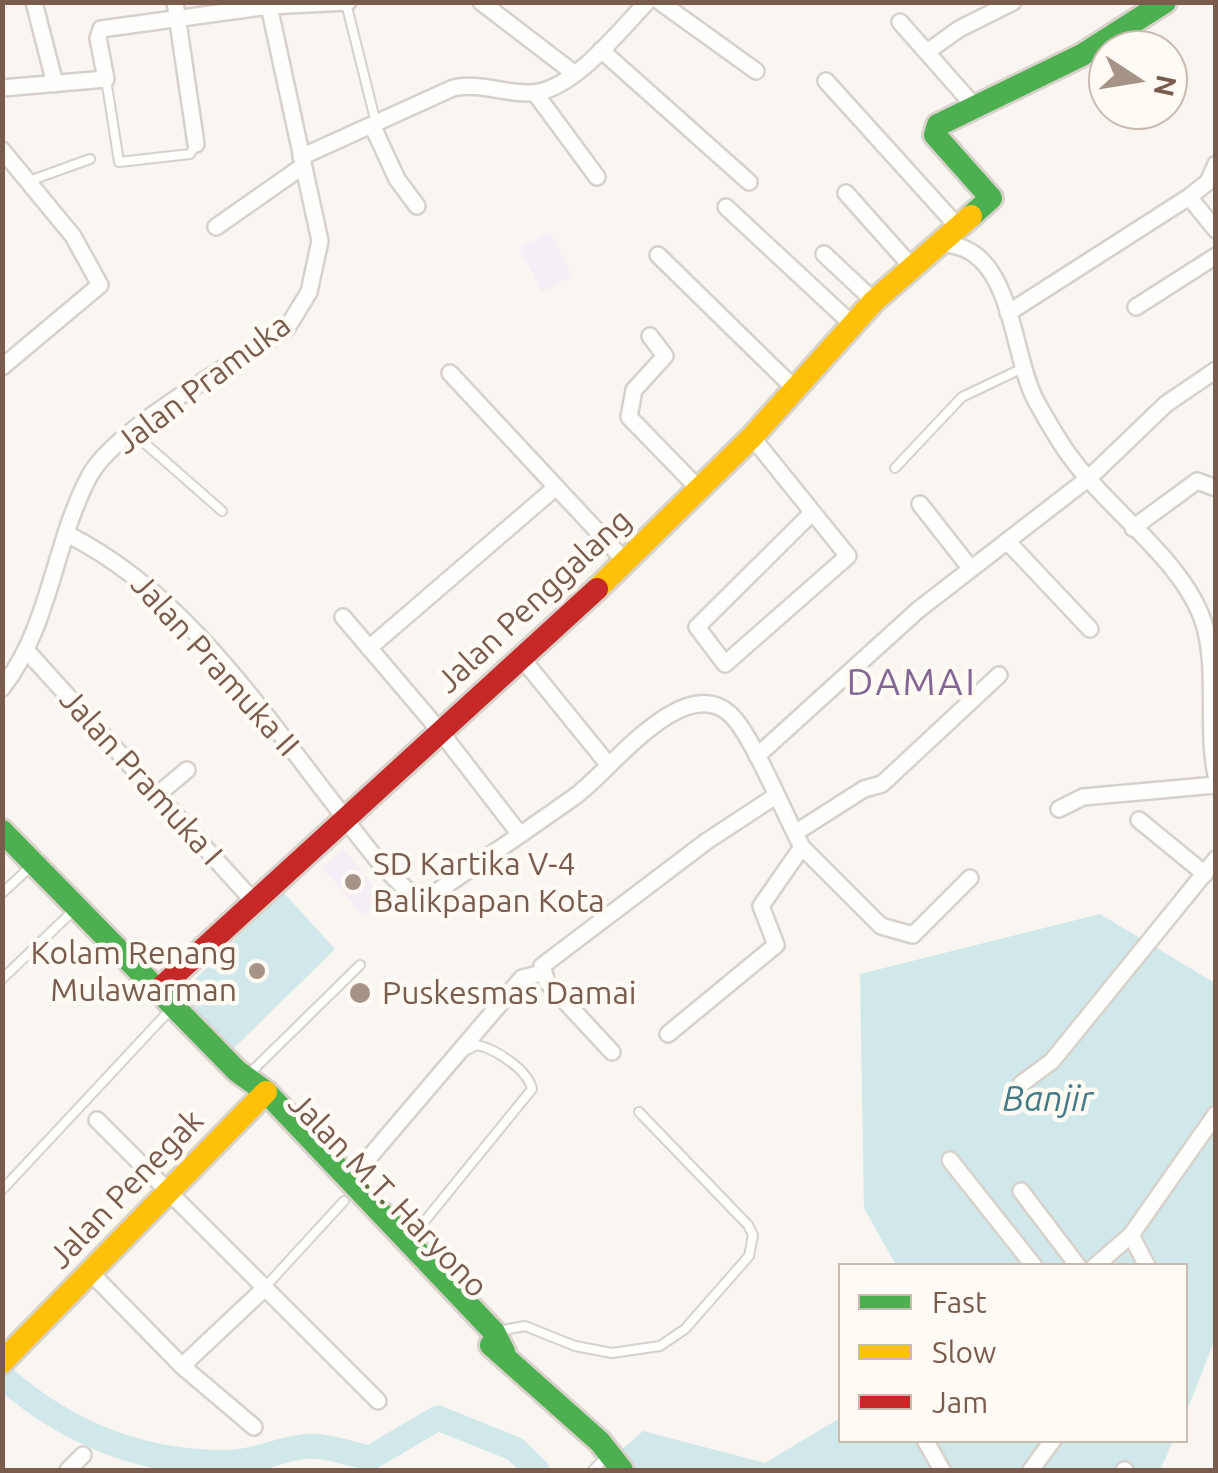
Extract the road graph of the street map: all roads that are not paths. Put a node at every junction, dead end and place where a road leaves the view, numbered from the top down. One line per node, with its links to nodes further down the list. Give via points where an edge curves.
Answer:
1 (34, 2): 17 (street)
2 (481, 2): 14 (street)
3 (647, 2): 11 (street)
4 (660, 2): 13 (street)
5 (1013, 2): 12 (street)
6 (1165, 2): 20 (street, via 1082,55)
7 (347, 3): 8 (street); 21 (lane)
8 (269, 6): 9 (street); 25 (street, Jalan Pramuka)
9 (177, 10): 15 (street, via 101,29); 22 (street)
10 (900, 22): 12 (street)
11 (601, 50): 14 (street); 29 (street)
12 (927, 52): 20 (street)
13 (756, 70)
14 (575, 74): 19 (street)
15 (106, 79): 17 (street); 22 (lane, via 119,162 190,154)
16 (826, 81): 37 (street)
17 (55, 84): 18 (street)
18 (2, 88)
19 (535, 94): 21 (street, via 464,86); 27 (street)
20 (974, 107): 37 (street, Jalan Penggalang, via 934,132 992,196)
21 (374, 124): 25 (street); 33 (street, via 397,179)
22 (196, 144)
23 (2, 150): 28 (street)
24 (90, 158): 28 (lane)
25 (302, 162): 35 (street); 52 (street, Jalan Pramuka, via 320,241 300,312 288,328)
26 (1216, 164): 30 (street)
27 (598, 177)
28 (29, 181): 47 (street, via 73,236 100,285)
29 (749, 182)
30 (1212, 182): 32 (street)
31 (846, 193): 41 (street)
32 (1190, 198): 36 (street); 44 (street)
33 (417, 206)
34 (726, 208): 45 (street)
35 (216, 228)
36 (1216, 230)
37 (950, 236): 41 (street, Jalan Penggalang); 44 (street, via 984,262)
38 (824, 254): 42 (street)
39 (658, 255): 51 (street)
40 (1216, 256): 43 (street)
41 (912, 267): 42 (street, Jalan Penggalang)
42 (874, 301): 45 (street, Jalan Penggalang)
43 (1136, 308)
44 (1008, 313): 48 (street)
45 (854, 326): 51 (street, Jalan Penggalang)
46 (650, 336): 58 (street, via 666,356 634,390 629,417)
47 (2, 367)
48 (1023, 368): 54 (lane, via 962,397); 55 (street, via 1073,461)
49 (1216, 370): 55 (street, via 1166,404)
50 (450, 374): 56 (street)
51 (794, 389): 53 (street, Jalan Penggalang)
52 (132, 432): 60 (lane); 63 (street, Jalan Pramuka, via 97,465)
53 (752, 437): 58 (street, Jalan Penggalang); 61 (street)
54 (895, 468)
55 (1090, 477): 62 (street); 64 (street)
56 (555, 488): 65 (street); 70 (street)
57 (1216, 488): 62 (street, via 1197,481)
58 (699, 490): 65 (street, Jalan Penggalang)
59 (920, 504): 66 (street)
60 (222, 511)
61 (812, 512): 61 (street, via 848,556 725,664 696,628)
62 (1133, 528): 69 (street, via 1192,594)
63 (68, 534): 71 (street, Jalan Pramuka); 85 (street, Jalan Pramuka II, via 127,567 161,597 262,709)
64 (1007, 541): 66 (street); 68 (street)
65 (626, 562): 72 (street, Jalan Penggalang)
66 (971, 569): 77 (street)
67 (343, 617): 70 (street)
68 (1090, 629)
69 (1210, 632): 73 (street)
70 (369, 648): 76 (street)
71 (26, 650): 75 (street, Jalan Pramuka); 82 (street, Jalan Pramuka I)
72 (521, 657): 76 (street, Jalan Penggalang); 78 (street)
73 (1212, 667): 80 (street)
74 (998, 675): 89 (street, via 882,784 864,789)
75 (2, 688)
76 (440, 731): 85 (street, Jalan Penggalang); 88 (street)
77 (757, 756): 78 (street, via 730,714 705,704 667,716); 83 (street)
78 (607, 763): 88 (street, via 578,794)
79 (186, 770): 82 (street)
80 (1216, 775)
81 (1216, 785): 84 (street, via 1085,796)
82 (157, 794): 97 (street, Jalan Pramuka I)
83 (774, 797): 89 (street); 100 (street, via 653,881 542,966)
84 (1060, 810)
85 (345, 817): 88 (street, Jalan Pramuka II, via 404,888 426,897); 97 (street, Jalan Penggalang)
86 (1139, 820): 93 (street)
87 (2, 832): 95 (street, Jalan M.T. Haryono)
88 (518, 832)
89 (798, 840): 94 (street, via 892,932 913,936); 103 (street, via 761,906 776,945)
90 (2, 848): 92 (street, Jalan M.T. Haryono)
91 (1216, 859): 93 (street)
92 (26, 871): 95 (street, Jalan M.T. Haryono); 96 (lane)
93 (1206, 874): 106 (street, via 1052,1061)
94 (970, 878)
95 (48, 882): 98 (street, Jalan M.T. Haryono)
96 (2, 893)
97 (256, 904): 102 (street, Jalan Penggalang)
98 (75, 910): 101 (lane); 102 (street, Jalan M.T. Haryono)
99 (360, 965): 105 (lane)
100 (542, 973): 104 (street); 112 (street, via 522,978)
101 (2, 979)
102 (165, 999): 105 (street, Jalan M.T. Haryono); 113 (lane)
103 (668, 1034)
104 (612, 1052)
105 (242, 1076): 107 (street, Jalan M.T. Haryono)
106 (1021, 1084)
107 (260, 1097): 112 (street, Jalan M.T. Haryono); 115 (street, Jalan Penegak)
108 (639, 1112): 124 (lane, via 748,1225 749,1256 685,1328 646,1350 594,1350 526,1326)
109 (1216, 1114): 116 (street)
110 (97, 1120): 115 (street)
111 (950, 1160): 118 (street)
112 (348, 1189): 117 (street, Jalan M.T. Haryono); 117 (lane, via 472,1047 487,1047 528,1076 528,1099); 123 (lane); 124 (street, Jalan M.T. Haryono)
113 (2, 1190)
114 (1021, 1191): 119 (street)
115 (171, 1193): 122 (street, Jalan Penegak); 123 (street)
116 (1131, 1235): 120 (street); 121 (street)
117 (408, 1243): 124 (street, Jalan M.T. Haryono)
118 (1032, 1263)
119 (1076, 1263)
120 (1098, 1263)
121 (1145, 1263)
122 (91, 1273): 125 (street, Jalan Penegak); 126 (street)
123 (266, 1287): 126 (street); 127 (street)
124 (495, 1342): 132 (street, Jalan M.T. Haryono, via 588,1435)
125 (2, 1362)
126 (182, 1366): 128 (street)
127 (378, 1401)
128 (254, 1427)
129 (926, 1443): 134 (street)
130 (1051, 1443): 135 (street)
131 (83, 1455): 133 (street)
132 (606, 1468)
133 (68, 1470)
134 (942, 1470)
135 (1031, 1470)

